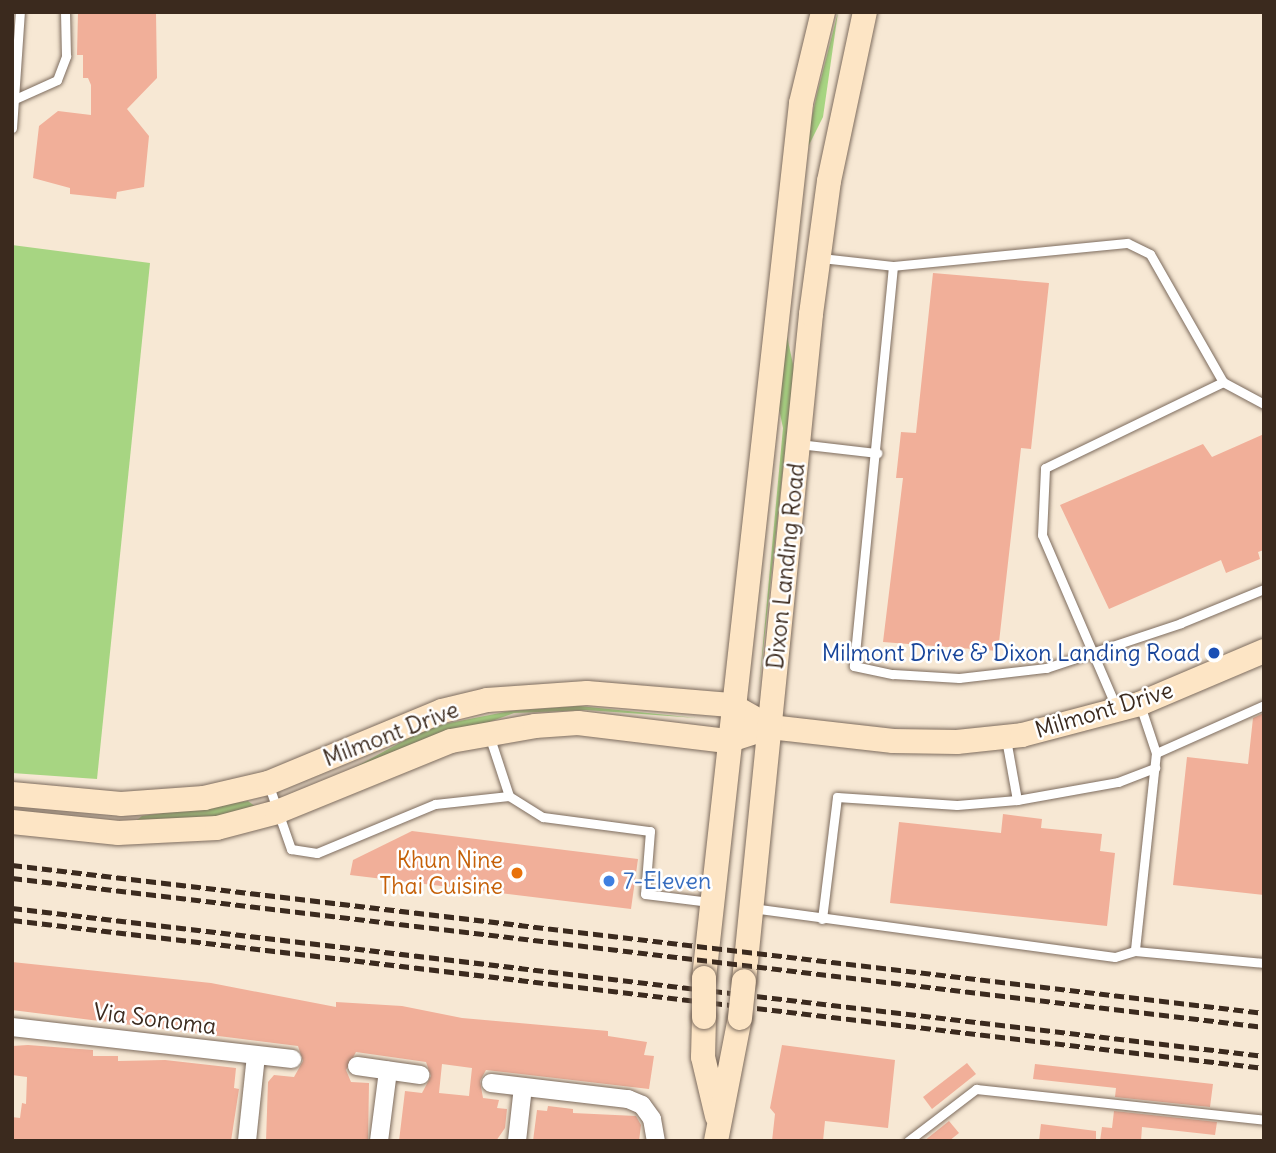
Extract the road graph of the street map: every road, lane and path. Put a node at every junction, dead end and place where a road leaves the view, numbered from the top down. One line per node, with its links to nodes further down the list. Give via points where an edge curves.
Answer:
1 (20, 12): 5 (lane)
2 (65, 12): 5 (lane, via 66,56 57,80)
3 (823, 12): 16 (main road, Dixon Landing Road, via 801,103)
4 (865, 12): 7 (main road, Dixon Landing Road, via 829,181)
5 (15, 99): 6 (lane)
6 (12, 128)
7 (820, 258): 8 (lane); 11 (main road, Dixon Landing Road)
8 (893, 266): 9 (lane, via 1127,243 1150,254); 12 (lane)
9 (1223, 382): 10 (lane); 15 (lane, via 1045,468 1042,535)
10 (1264, 404)
11 (798, 444): 12 (lane); 19 (main road, Dixon Landing Road)
12 (877, 453): 15 (lane, via 854,666 892,674 996,676)
13 (1264, 589): 15 (lane)
14 (1264, 651): 18 (main road, Milmont Drive)
15 (1096, 654): 18 (lane)
16 (732, 705): 19 (main road, Milmont Drive); 22 (main road, Dixon Landing Road); 25 (main road, Milmont Drive, via 587,693 487,700 442,711)
17 (1264, 705): 23 (lane)
18 (1129, 707): 21 (main road, Milmont Drive); 23 (lane)
19 (770, 727): 21 (main road, Milmont Drive, via 893,741); 22 (main road, Milmont Drive); 32 (main road, Dixon Landing Road)
20 (489, 734): 22 (main road, Milmont Drive, via 578,723); 27 (lane); 29 (main road, Milmont Drive, via 451,741)
21 (1006, 736): 28 (lane)
22 (727, 741): 31 (main road, Dixon Landing Road)
23 (1156, 753): 24 (lane)
24 (1154, 768): 28 (lane, via 1118,782); 34 (lane)
25 (268, 783): 26 (main road, Milmont Drive, via 204,798 121,804); 29 (lane)
26 (12, 794)
27 (509, 796): 29 (lane, via 435,804 317,853 291,849); 31 (lane, via 543,817 650,831 645,894)
28 (1017, 800): 33 (lane, via 957,805 837,797)
29 (277, 812): 30 (main road, Milmont Drive, via 217,828 118,833)
30 (12, 822)
31 (710, 902): 45 (main road, Dixon Landing Road, bridge, via 703,1057)
32 (752, 908): 33 (lane); 45 (main road, Dixon Landing Road, bridge, via 740,1018)
33 (822, 919): 34 (lane, via 1115,957)
34 (1135, 951): 35 (lane)
35 (1264, 962)
36 (12, 1027): 37 (street, Via Sonoma)
37 (256, 1055): 38 (street, Via Sonoma); 46 (street)
38 (292, 1059)
39 (357, 1066): 40 (street)
40 (388, 1071): 41 (street); 47 (street)
41 (420, 1075)
42 (491, 1083): 43 (street)
43 (523, 1087): 48 (street); 49 (street, via 628,1099 642,1105 652,1119)
44 (1264, 1120): 50 (lane, via 976,1089)
45 (717, 1131)
46 (247, 1141)
47 (379, 1141)
48 (517, 1141)
49 (656, 1141)
50 (908, 1141)

